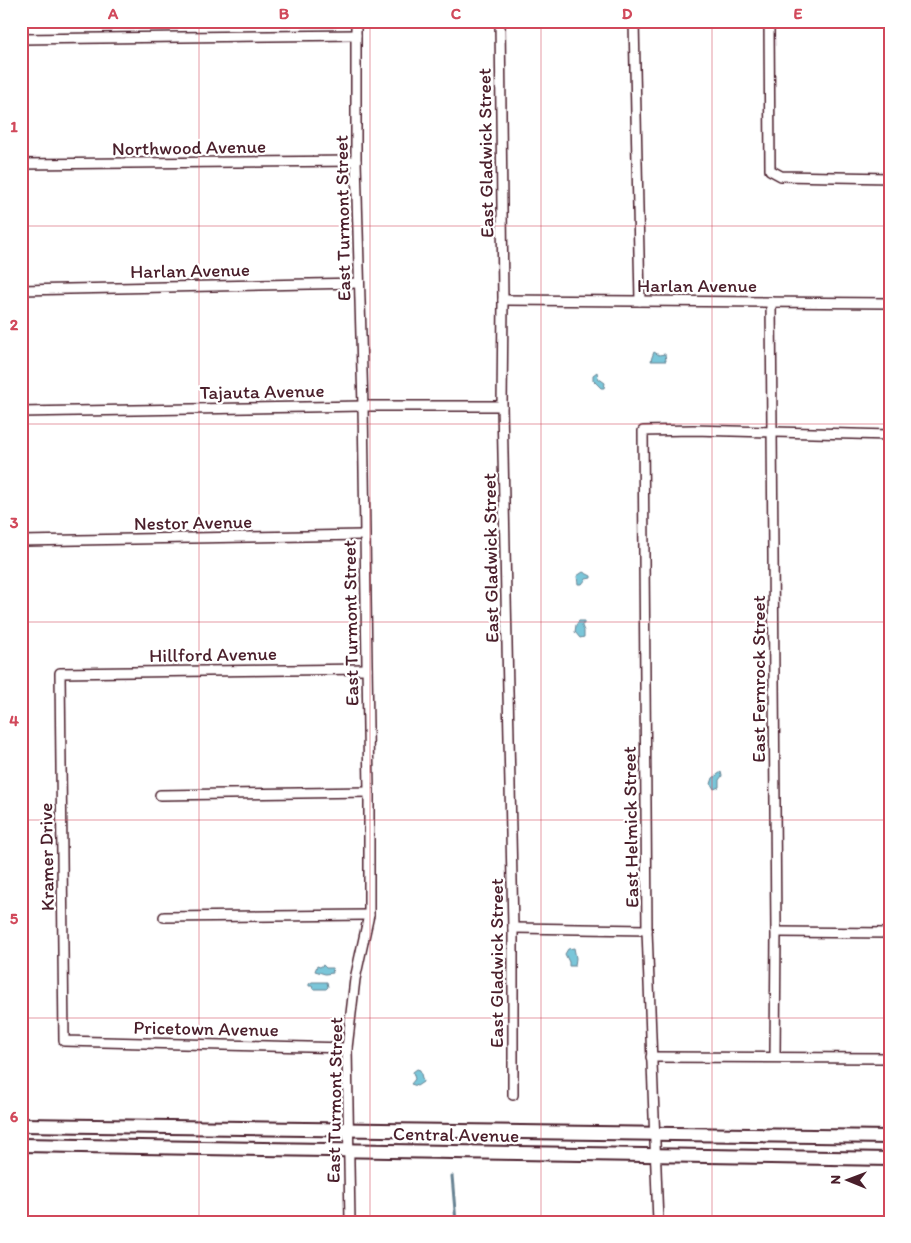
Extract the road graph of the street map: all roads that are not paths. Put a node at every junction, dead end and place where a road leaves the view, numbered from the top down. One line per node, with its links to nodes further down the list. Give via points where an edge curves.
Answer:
1 (356, 21): 5 (street, East Turmont Street)
2 (500, 21): 12 (street, East Gladwick Street)
3 (634, 21): 13 (street)
4 (769, 21): 9 (street, via 770,170 781,176)
5 (356, 35): 6 (street); 7 (street, East Turmont Street)
6 (21, 39)
7 (356, 161): 8 (street, Northwood Avenue); 10 (street, East Turmont Street)
8 (21, 164)
9 (890, 178)
10 (359, 283): 11 (street, Harlan Avenue); 16 (street, East Turmont Street)
11 (21, 290)
12 (503, 300): 13 (street, Harlan Avenue); 17 (street, East Gladwick Street)
13 (640, 301): 14 (street, Harlan Avenue)
14 (771, 302): 15 (street, Harlan Avenue); 19 (street, East Fernrock Street)
15 (890, 304)
16 (363, 406): 17 (street, Tajauta Avenue); 18 (street, Tajauta Avenue); 21 (street, East Turmont Street)
17 (502, 406): 29 (street, East Gladwick Street)
18 (21, 412)
19 (772, 432): 20 (street); 30 (street, East Helmick Street, via 643,431); 31 (street, East Fernrock Street)
20 (890, 435)
21 (364, 535): 22 (street, Nestor Avenue); 23 (street, East Turmont Street)
22 (21, 541)
23 (366, 669): 24 (street, Hillford Avenue); 25 (street, East Turmont Street)
24 (60, 672): 33 (street, Kramer Drive)
25 (369, 792): 26 (street); 27 (street, East Turmont Street)
26 (160, 795)
27 (369, 914): 28 (street); 34 (street, East Turmont Street, via 355,979)
28 (164, 917)
29 (513, 928): 30 (street); 38 (street, East Gladwick Street)
30 (647, 930): 36 (street, East Helmick Street)
31 (776, 932): 32 (street); 35 (street, East Fernrock Street)
32 (890, 933)
33 (64, 1041): 34 (street, Pricetown Avenue)
34 (347, 1048): 40 (street, East Turmont Street)
35 (775, 1056): 36 (street); 37 (street)
36 (651, 1057): 41 (street, East Helmick Street)
37 (890, 1058)
38 (513, 1095)
39 (21, 1125): 40 (main road, Central Avenue)
40 (348, 1129): 41 (main road, Central Avenue); 44 (street, East Turmont Street)
41 (654, 1134): 42 (main road, Central Avenue); 45 (street, East Helmick Street)
42 (890, 1137)
43 (21, 1145): 44 (main road, Central Avenue)
44 (348, 1151): 45 (main road, Central Avenue); 47 (street, East Turmont Street)
45 (656, 1155): 46 (main road, Central Avenue); 48 (street, East Helmick Street)
46 (890, 1159)
47 (350, 1222)
48 (658, 1222)

